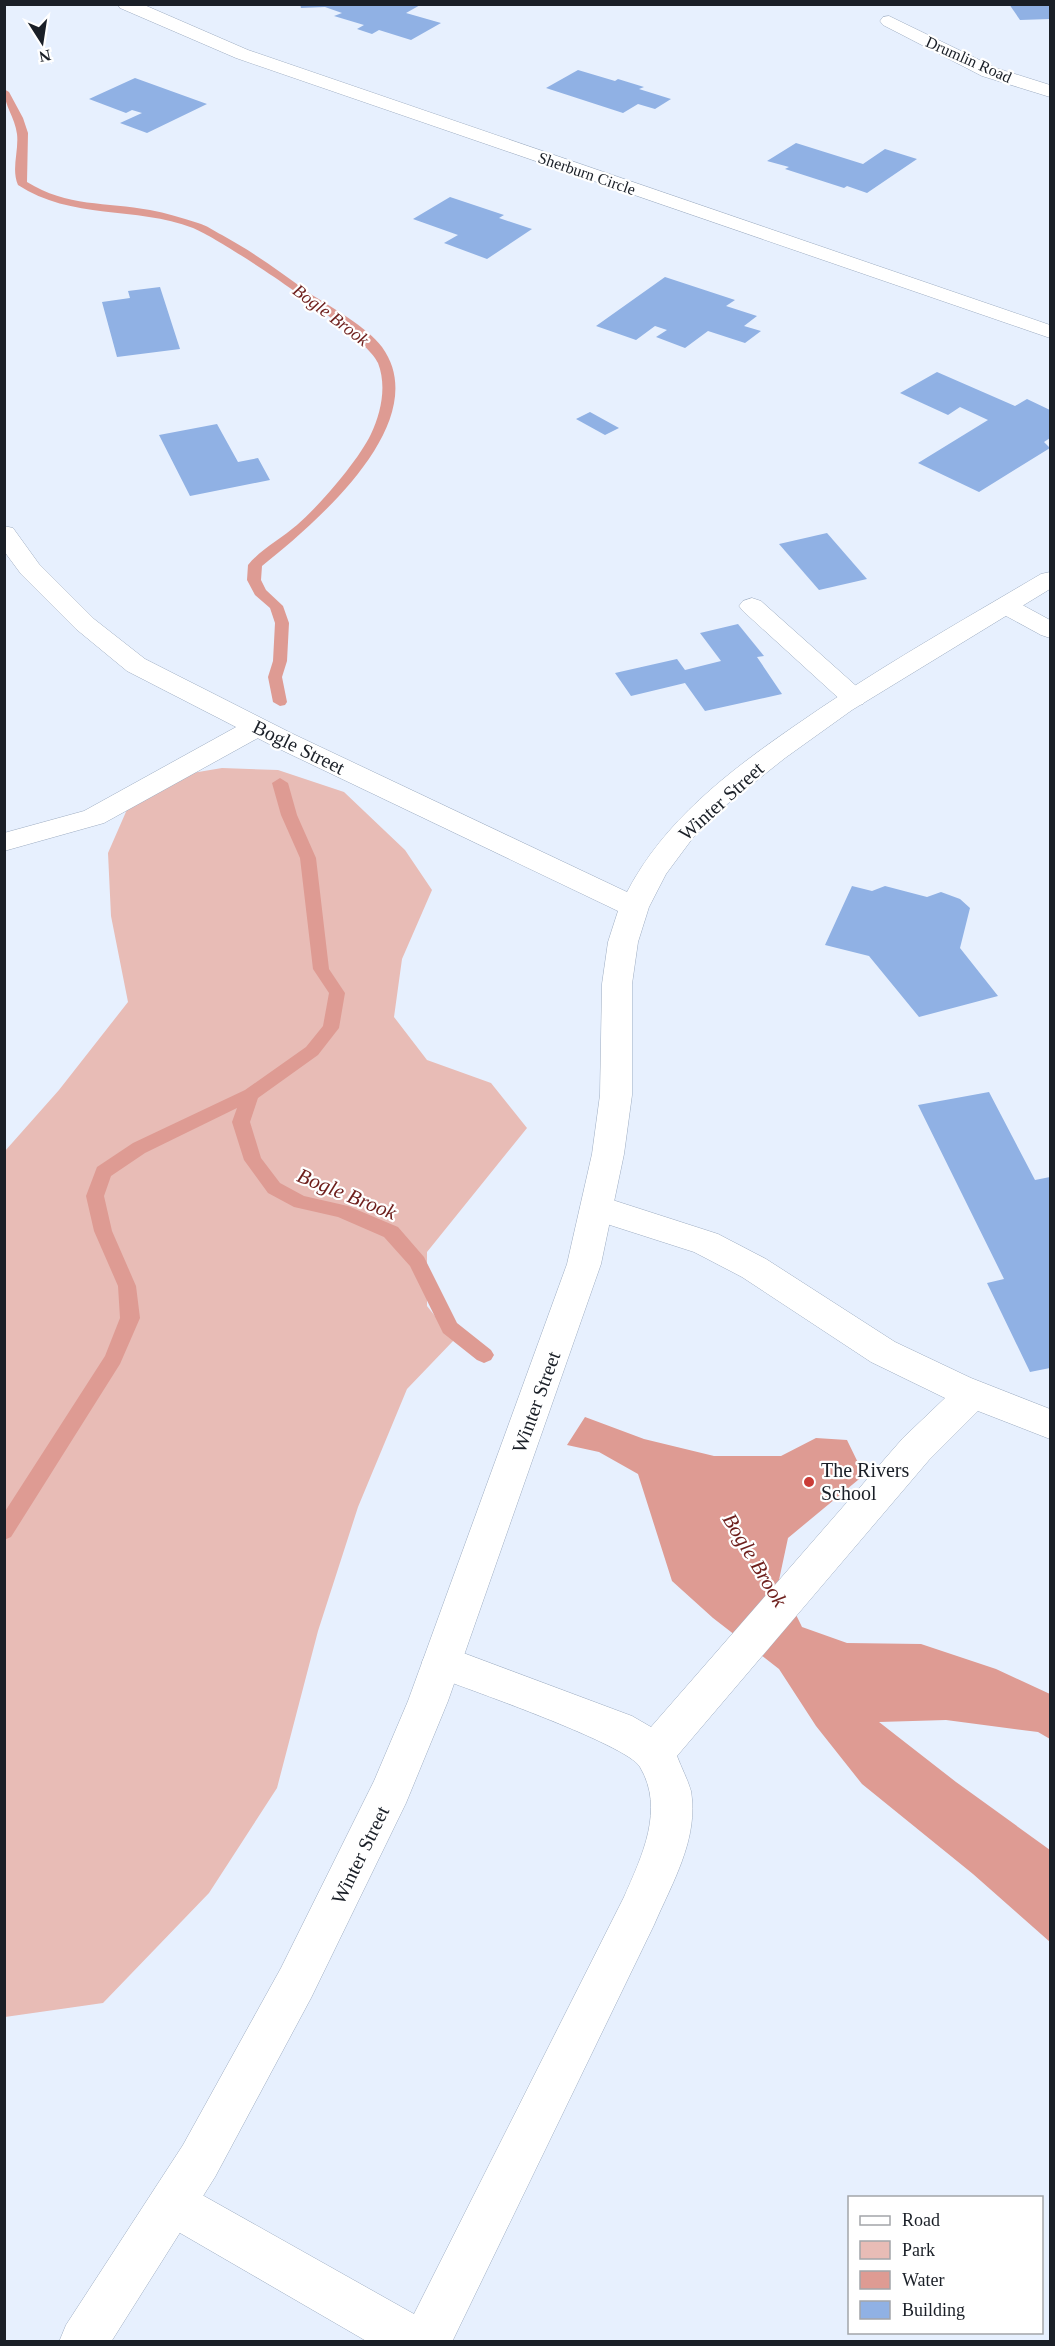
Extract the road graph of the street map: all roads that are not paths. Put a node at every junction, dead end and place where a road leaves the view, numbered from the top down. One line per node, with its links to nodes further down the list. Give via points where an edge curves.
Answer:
1 (126, 4): 4 (street, Sherburn Circle, via 242,54)
2 (889, 21): 3 (street, Drumlin Road, via 989,72)
3 (1050, 91)
4 (1050, 332)
5 (4, 533): 11 (street, Bogle Street, via 30,569 85,624 136,665)
6 (1050, 579): 8 (street, Winter Street)
7 (753, 606): 10 (street)
8 (1006, 606): 9 (street); 10 (street, Winter Street)
9 (1050, 630)
10 (854, 698): 13 (street, Winter Street, via 775,752 716,799 653,870)
11 (257, 727): 12 (street, via 94,817); 13 (street, Bogle Street)
12 (4, 842)
13 (633, 907): 14 (street, Winter Street, via 617,984 616,1095)
14 (597, 1208): 15 (street, via 706,1243 754,1268 883,1352); 17 (street, Winter Street, via 584,1264)
15 (973, 1394): 16 (street); 18 (street, via 916,1449)
16 (1050, 1424)
17 (442, 1662): 18 (street, via 618,1729); 19 (street, Winter Street, via 391,1790 346,1885 199,2161)
18 (655, 1752): 22 (street, via 670,1790 672,1823 663,1857)
19 (172, 2203): 20 (street, Winter Street); 21 (street)
20 (83, 2342)
21 (416, 2342)
22 (426, 2342)

